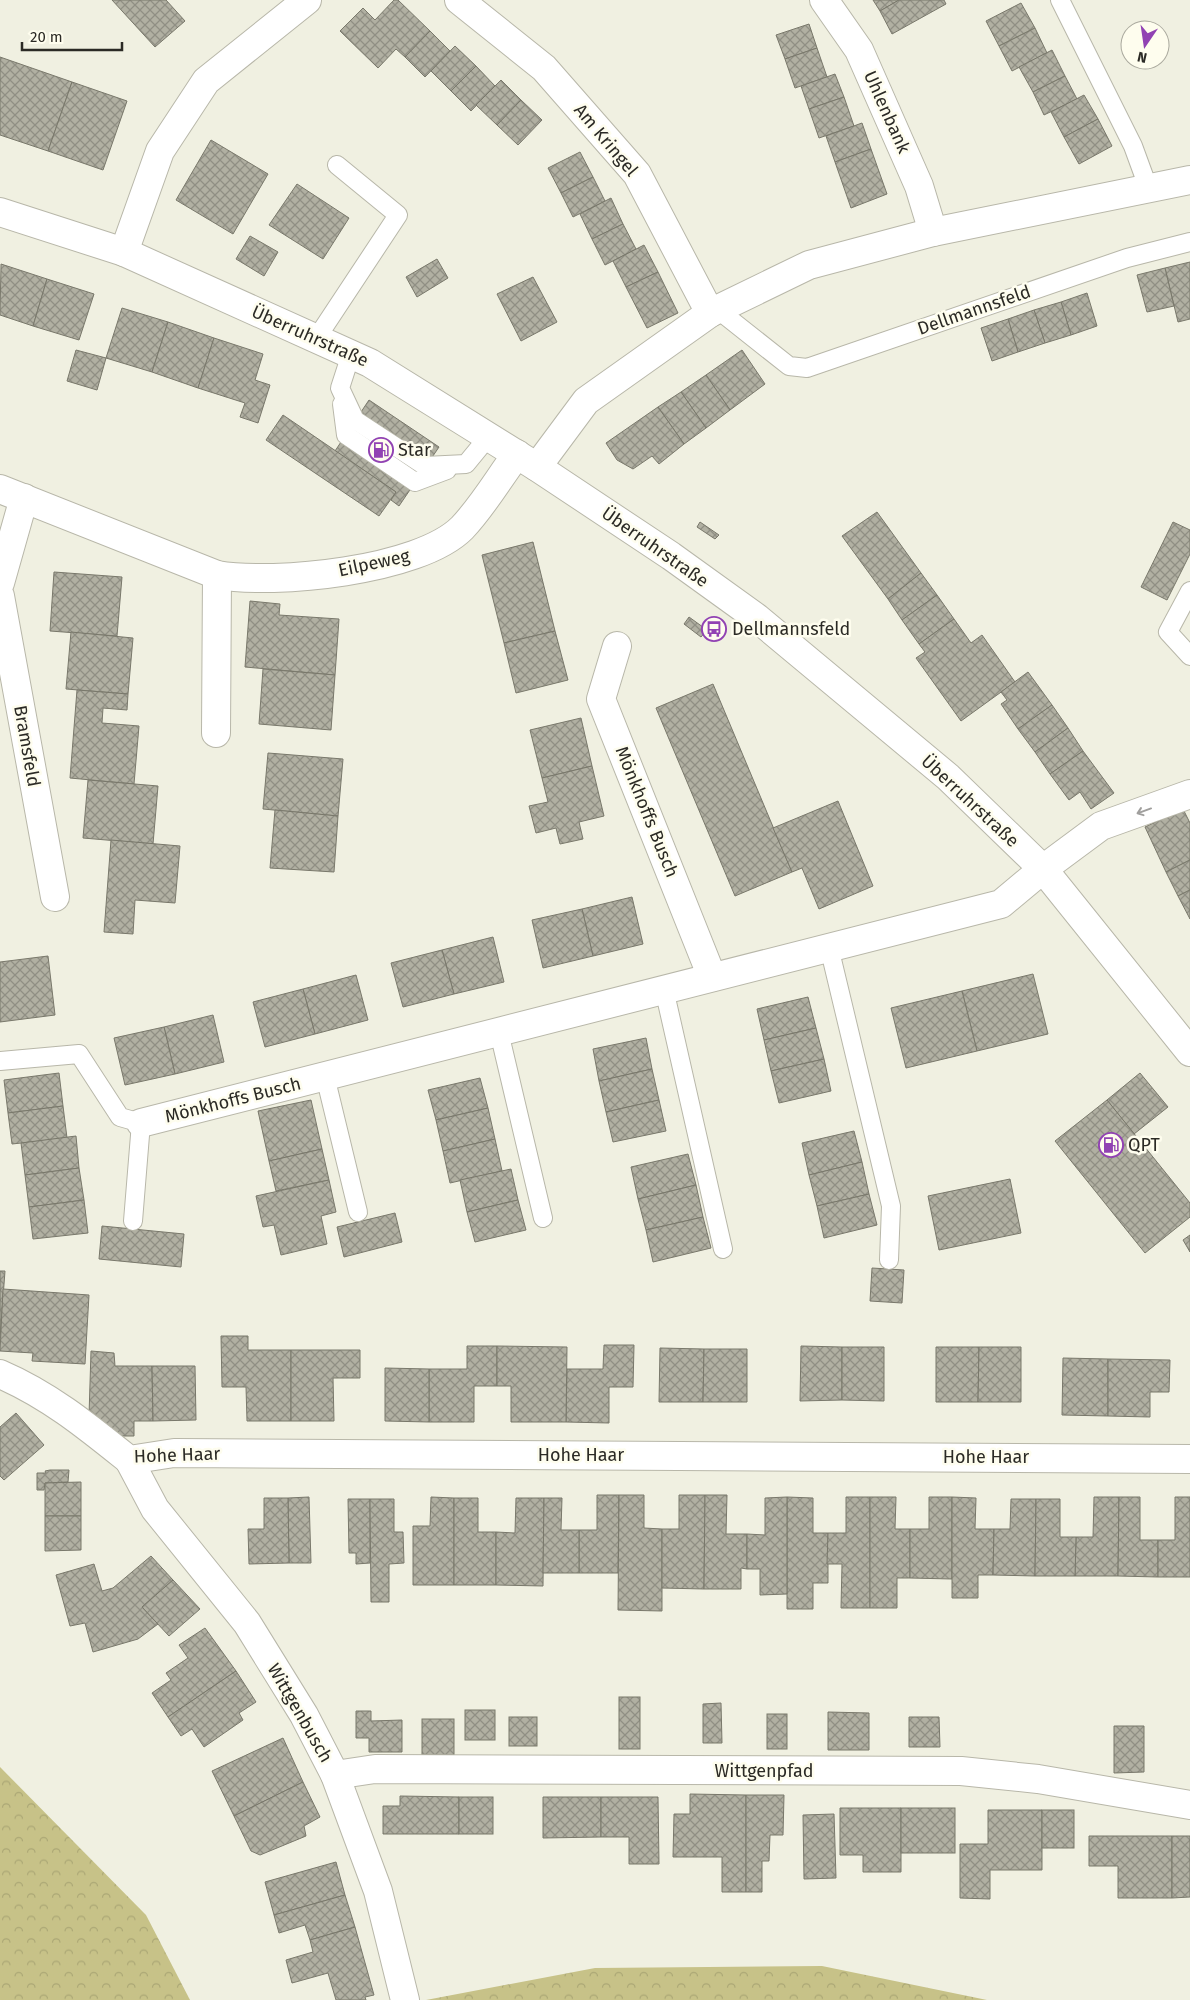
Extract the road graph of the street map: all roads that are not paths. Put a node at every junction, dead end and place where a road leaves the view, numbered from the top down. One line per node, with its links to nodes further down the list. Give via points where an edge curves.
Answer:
1 (307, 0): 11 (street, via 206,80 160,151)
2 (459, 0): 12 (street, Am Kringel, via 544,68 637,174)
3 (824, 0): 9 (street, Uhlenbank, via 860,50 919,186)
4 (1060, 0): 7 (lane, via 1133,146)
5 (337, 166): 13 (lane, via 398,215)
6 (1190, 180): 7 (street)
7 (1148, 187): 9 (street)
8 (0, 212): 11 (street, Überruhrstraße)
9 (933, 232): 12 (street, via 810,265)
10 (1190, 242): 12 (lane, Dellmannsfeld, via 1127,258 807,368 789,366)
11 (124, 252): 13 (street, Überruhrstraße)
12 (714, 311): 16 (street, via 586,401)
13 (316, 339): 14 (street, Überruhrstraße)
14 (351, 354): 15 (street, Überruhrstraße); 15 (lane, via 340,388 355,420 425,466 466,464)
15 (489, 436): 16 (street, Überruhrstraße)
16 (527, 461): 18 (street, Eilpeweg, via 461,528 436,546 399,561 357,569 242,580); 26 (street, Überruhrstraße, via 647,539 757,618 948,777)
17 (12, 493): 18 (street, Eilpeweg); 19 (street)
18 (217, 575): 24 (street)
19 (0, 583)
20 (1190, 590): 23 (lane, via 1168,632)
21 (0, 596): 27 (street, Bramsfeld)
22 (616, 646): 29 (street, Mönkhoffs Busch, via 601,699)
23 (1190, 656)
24 (216, 733)
25 (1190, 794): 26 (street, Mönkhoffs Busch, one-way to 26, via 1101,826)
26 (1043, 869): 28 (street, Mönkhoffs Busch, via 1001,904); 32 (street, Überruhrstraße)
27 (55, 896)
28 (829, 947): 29 (street, Mönkhoffs Busch); 40 (lane, via 891,1206)
29 (712, 977): 30 (street, Mönkhoffs Busch)
30 (664, 989): 31 (street, Mönkhoffs Busch); 39 (lane)
31 (498, 1032): 34 (street, Mönkhoffs Busch); 37 (lane)
32 (1190, 1052)
33 (0, 1061): 35 (lane, Mönkhoffs Busch, via 79,1054 120,1117)
34 (325, 1076): 35 (street, Mönkhoffs Busch); 36 (lane, Mönkhoffs Busch)
35 (141, 1123): 38 (lane, Mönkhoffs Busch)
36 (358, 1212)
37 (543, 1218)
38 (134, 1221)
39 (723, 1249)
40 (889, 1260)
41 (0, 1374): 43 (street, Hohe Haar, via 63,1407)
42 (1190, 1459): 43 (street, Hohe Haar, via 174,1453)
43 (129, 1460): 44 (street, Wittgenbusch, via 155,1509 247,1623 304,1715)
44 (335, 1775): 45 (street, Wittgenpfad, via 375,1769 961,1771 1038,1779); 46 (street, Wittgenbusch, via 378,1891)
45 (1190, 1805)
46 (405, 2000)

